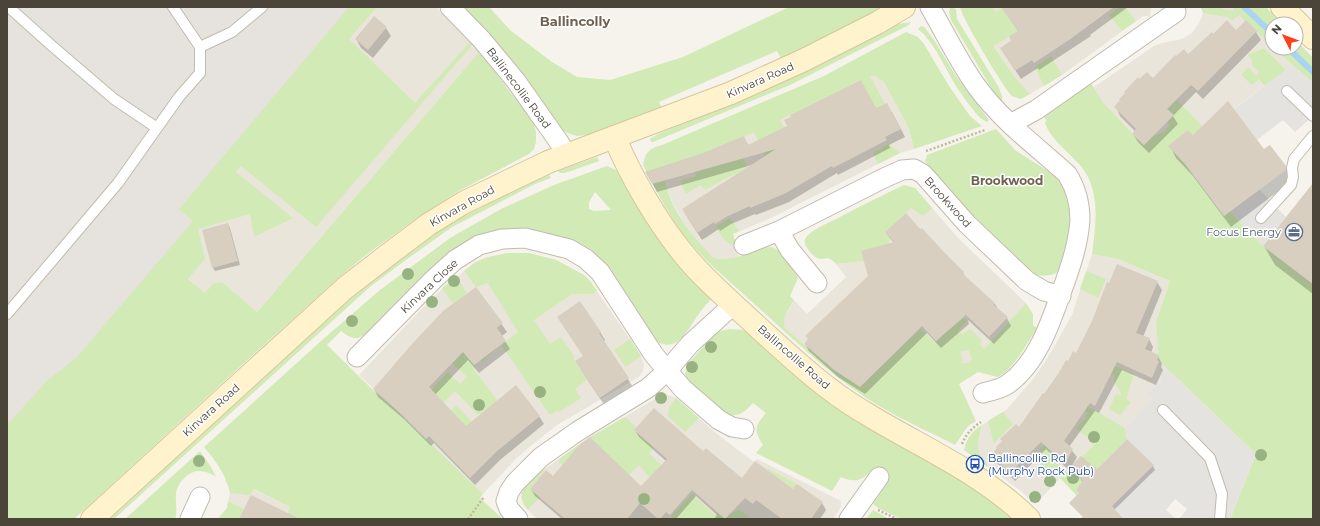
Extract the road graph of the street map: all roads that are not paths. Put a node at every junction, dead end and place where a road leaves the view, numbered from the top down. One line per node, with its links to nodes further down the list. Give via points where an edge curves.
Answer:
1 (173, 7): 10 (lane)
2 (262, 7): 10 (lane, via 232,32)
3 (450, 7): 17 (street, Ballinecollie Road, via 516,81)
4 (904, 7): 16 (street, Kinvara Road, via 782,70 731,93)
5 (930, 7): 13 (street, via 976,86)
6 (1282, 7): 9 (street)
7 (12, 11): 14 (lane, via 114,99)
8 (1176, 12): 13 (street, via 1049,101)
9 (1313, 38)
10 (200, 47): 14 (lane, via 200,73)
11 (1287, 91): 12 (lane)
12 (1313, 116)
13 (1010, 124): 22 (street, via 1067,174 1074,184 1079,201 1077,243)
14 (157, 128): 24 (lane, via 118,183)
15 (1313, 136): 18 (lane, via 1294,159 1291,185)
16 (615, 138): 17 (street, Kinvara Road); 23 (street, Ballincollie Road, via 666,231 697,269)
17 (566, 156): 32 (street, Kinvara Road, via 548,162 464,203 429,224 388,254 345,288)
18 (1261, 218)
19 (779, 231): 20 (street, Brookwood); 21 (street); 22 (street, Brookwood, via 884,178 902,170 914,169 923,174 967,224 1027,281 1044,291)
20 (744, 245)
21 (816, 283)
22 (1060, 296): 27 (street, via 1047,332 1022,371 1008,385)
23 (734, 304): 26 (street, via 690,344); 36 (street, Ballincollie Road, via 824,385 862,411 999,492)
24 (7, 314)
25 (357, 356): 26 (street, Kinvara Close, via 456,260 479,245 502,239 525,238 569,249 591,263 600,272)
26 (667, 371): 29 (street, Kinvara Close, via 683,389 719,420 732,427); 34 (street, via 648,388 578,431 527,470 515,483 506,501)
27 (983, 393)
28 (1163, 410): 37 (lane, via 1210,458 1222,494)
29 (744, 429)
30 (879, 477): 35 (street)
31 (200, 497): 33 (street)
32 (92, 519)
33 (190, 519)
34 (518, 519)
35 (849, 519)
36 (1029, 519)
37 (1220, 519)

